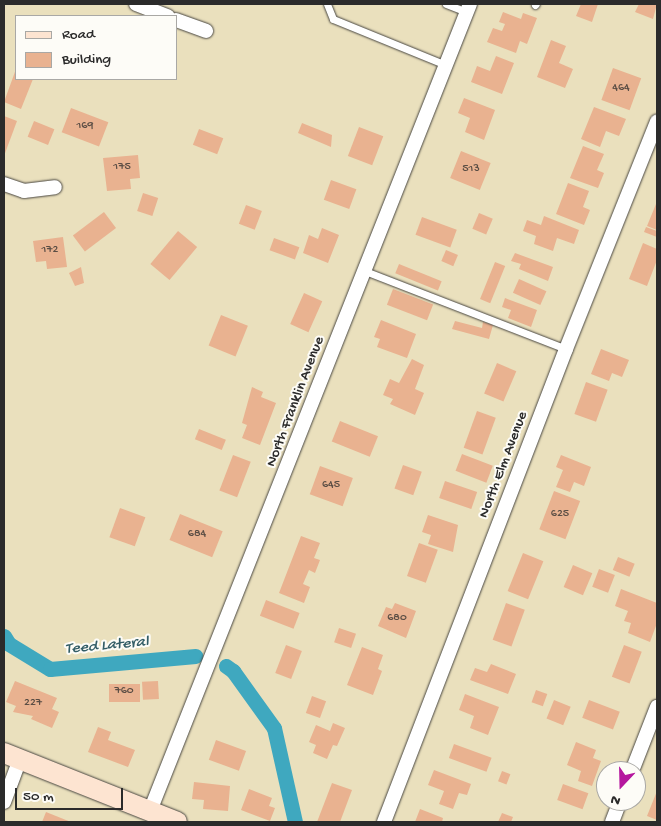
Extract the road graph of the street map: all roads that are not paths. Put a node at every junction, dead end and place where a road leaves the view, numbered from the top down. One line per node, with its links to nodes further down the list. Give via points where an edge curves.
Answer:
1 (136, 4): 5 (street)
2 (327, 4): 8 (lane, via 333,19)
3 (446, 4): 4 (lane)
4 (469, 8): 8 (street, North Franklin Avenue)
5 (169, 14)
6 (178, 18): 7 (street)
7 (206, 31)
8 (446, 64): 12 (street, North Franklin Avenue)
9 (657, 121): 13 (street, North Elm Avenue)
10 (4, 184): 11 (street, via 24,191)
11 (55, 187)
12 (365, 271): 13 (lane); 18 (street, North Franklin Avenue)
13 (566, 349): 20 (street, North Elm Avenue)
14 (657, 707): 16 (street)
15 (12, 756): 17 (street); 18 (street)
16 (636, 761)
17 (4, 802)
18 (150, 811): 19 (street)
19 (177, 822)
20 (384, 822)

